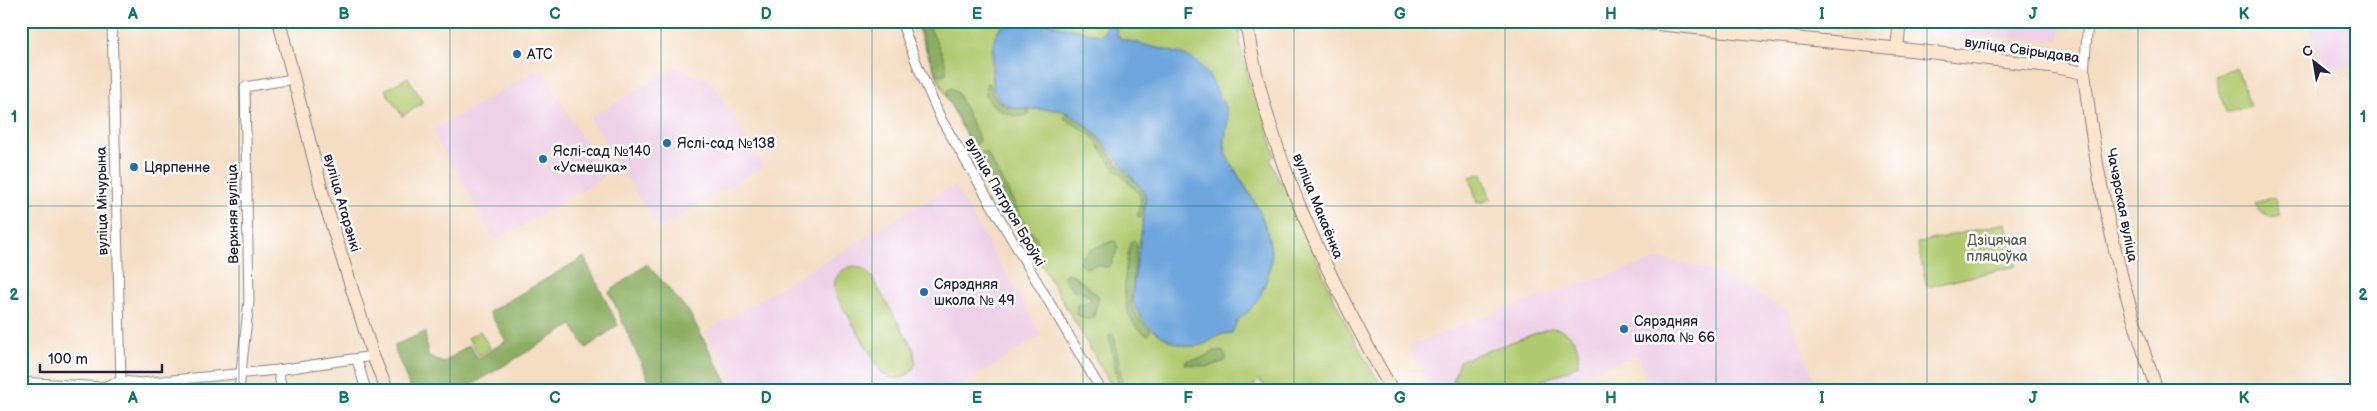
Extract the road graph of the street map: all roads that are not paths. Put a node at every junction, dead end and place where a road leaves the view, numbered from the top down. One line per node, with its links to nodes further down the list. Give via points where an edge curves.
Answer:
1 (112, 21): 15 (street, вуліца Мічурына)
2 (279, 21): 10 (main road, вуліца Агарэнкі)
3 (901, 21): 22 (street, вуліца Пятруся Броўкі, via 941,119)
4 (1246, 21): 23 (main road, вуліца Макаёнка, via 1279,150 1306,221 1349,314)
5 (1627, 21): 8 (main road, вуліца Свірыдава)
6 (1900, 21): 8 (main road)
7 (2088, 21): 9 (street, Чачэрская вуліца)
8 (1897, 48): 9 (main road, вуліца Свірыдава)
9 (2084, 73): 24 (main road, Чачэрская вуліца, via 2105,207 2128,298)
10 (293, 79): 11 (main road, вуліца Агарэнкі, via 325,203); 14 (street, Верхняя вуліца, via 245,86 249,301)
11 (373, 356): 12 (street); 21 (main road, вуліца Агарэнкі)
12 (357, 360): 13 (street); 20 (street)
13 (278, 370): 14 (street); 19 (street)
14 (241, 372): 15 (street, via 141,383); 18 (street, Верхняя вуліца)
15 (120, 381): 17 (street)
16 (21, 382): 17 (street)
17 (102, 388)
18 (239, 390)
19 (282, 390)
20 (366, 390)
21 (387, 390)
22 (1101, 390)
23 (1392, 390)
24 (2157, 390)

